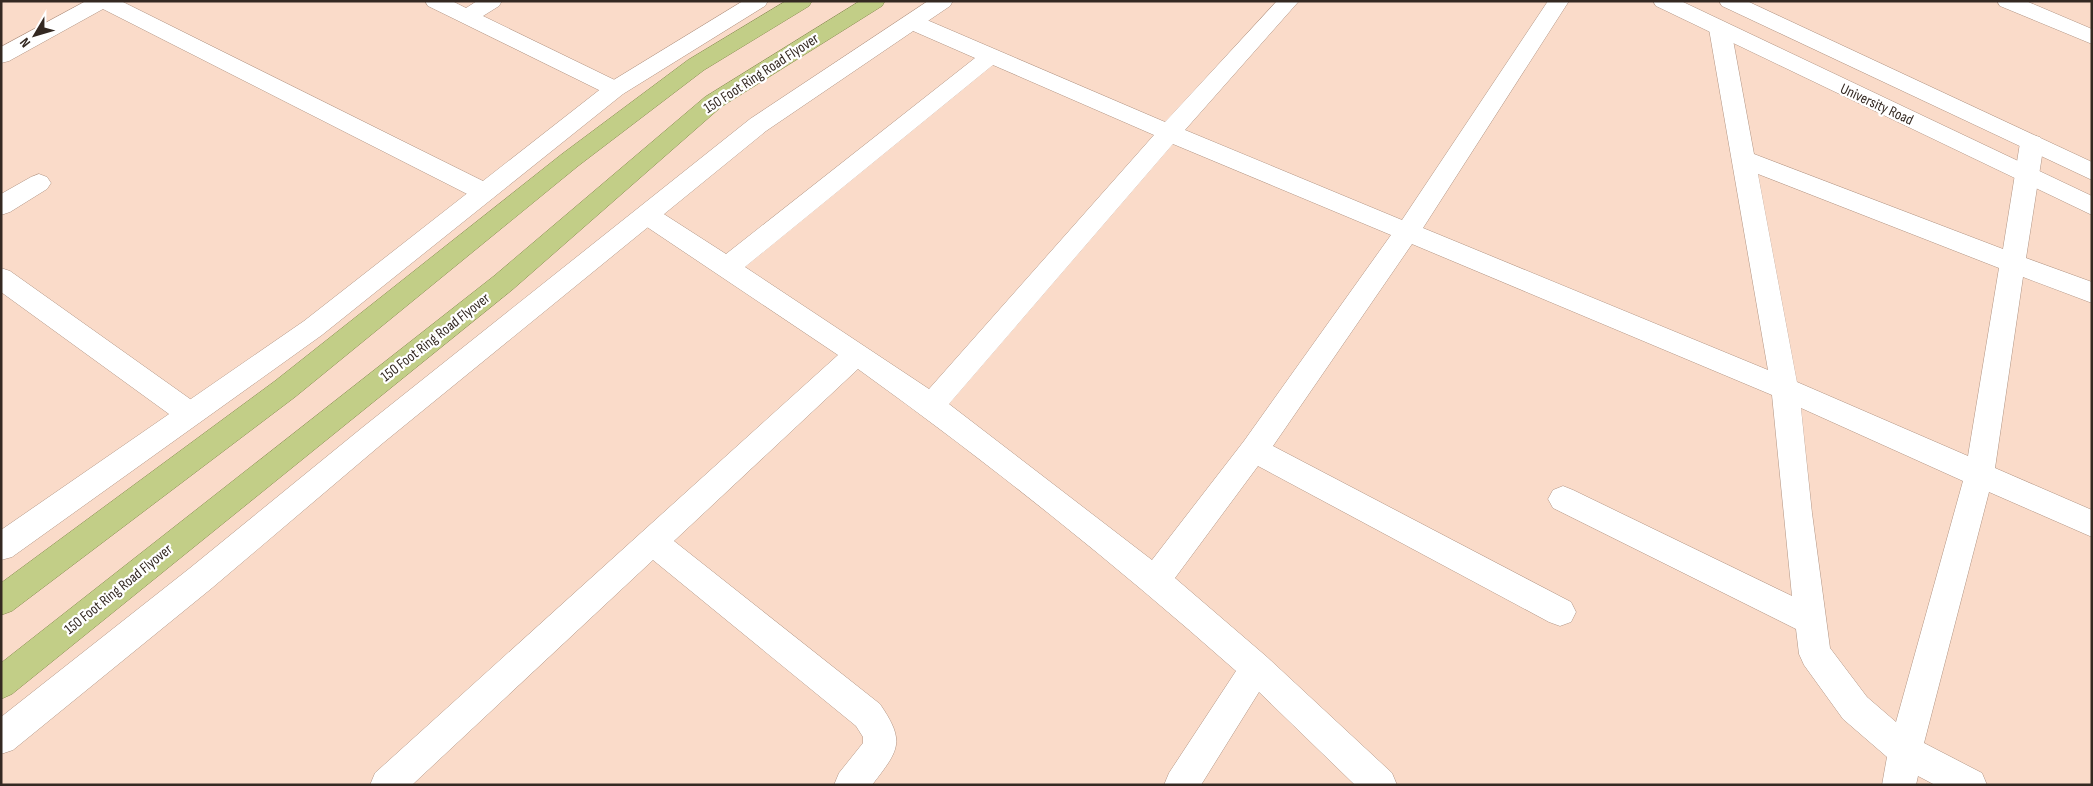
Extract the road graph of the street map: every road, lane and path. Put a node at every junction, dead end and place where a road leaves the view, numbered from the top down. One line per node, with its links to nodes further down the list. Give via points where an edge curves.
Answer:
1 (103, 1): 17 (street); 26 (street)
2 (435, 1): 13 (street)
3 (492, 1): 13 (street)
4 (758, 1): 19 (street)
5 (802, 1): 46 (highway, via 696,65 570,160 285,389)
6 (874, 1): 50 (highway, 150 Foot Ring Road Flyover, via 713,102 503,283)
7 (943, 1): 14 (street)
8 (1289, 1): 20 (street)
9 (1559, 1): 30 (street)
10 (1663, 1): 15 (street, University Road)
11 (1729, 1): 21 (street, University Road)
12 (2007, 1): 16 (street)
13 (468, 17): 19 (street)
14 (912, 22): 18 (street); 29 (street, via 758,125)
15 (1720, 29): 22 (street); 24 (street, University Road)
16 (2092, 37)
17 (1, 56)
18 (991, 56): 20 (street); 32 (street)
19 (616, 89): 26 (street)
20 (1169, 133): 30 (street); 37 (street)
21 (2032, 143): 23 (street, University Road); 24 (street)
22 (1743, 159): 31 (street); 36 (street)
23 (2092, 172)
24 (2027, 175): 28 (street, University Road); 31 (street)
25 (39, 183): 27 (street)
26 (484, 192): 38 (street, via 313,328)
27 (1, 206)
28 (2092, 206)
29 (647, 215): 32 (street); 51 (street)
30 (1406, 233): 36 (street); 39 (street)
31 (2012, 262): 34 (street); 40 (street)
32 (726, 268): 35 (street)
33 (1, 278): 38 (street)
34 (2092, 293)
35 (857, 354): 37 (street); 43 (street)
36 (1785, 389): 40 (street); 48 (street)
37 (931, 406): 45 (street)
38 (190, 414): 44 (street)
39 (1254, 450): 45 (street); 47 (street)
40 (1979, 475): 42 (street); 52 (street)
41 (1563, 499): 48 (street)
42 (2092, 524)
43 (653, 542): 53 (street); 54 (street, via 868,715 880,732 879,749)
44 (1, 547)
45 (1155, 580): 49 (street)
46 (1, 601)
47 (1560, 612)
48 (1811, 621): 52 (street, via 1815,654 1855,708)
49 (1256, 668): 55 (street); 56 (street)
50 (1, 683)
51 (1, 738)
52 (1905, 751): 57 (street); 58 (street)
53 (388, 785)
54 (851, 785)
55 (1181, 785)
56 (1380, 785)
57 (1898, 785)
58 (1970, 785)

